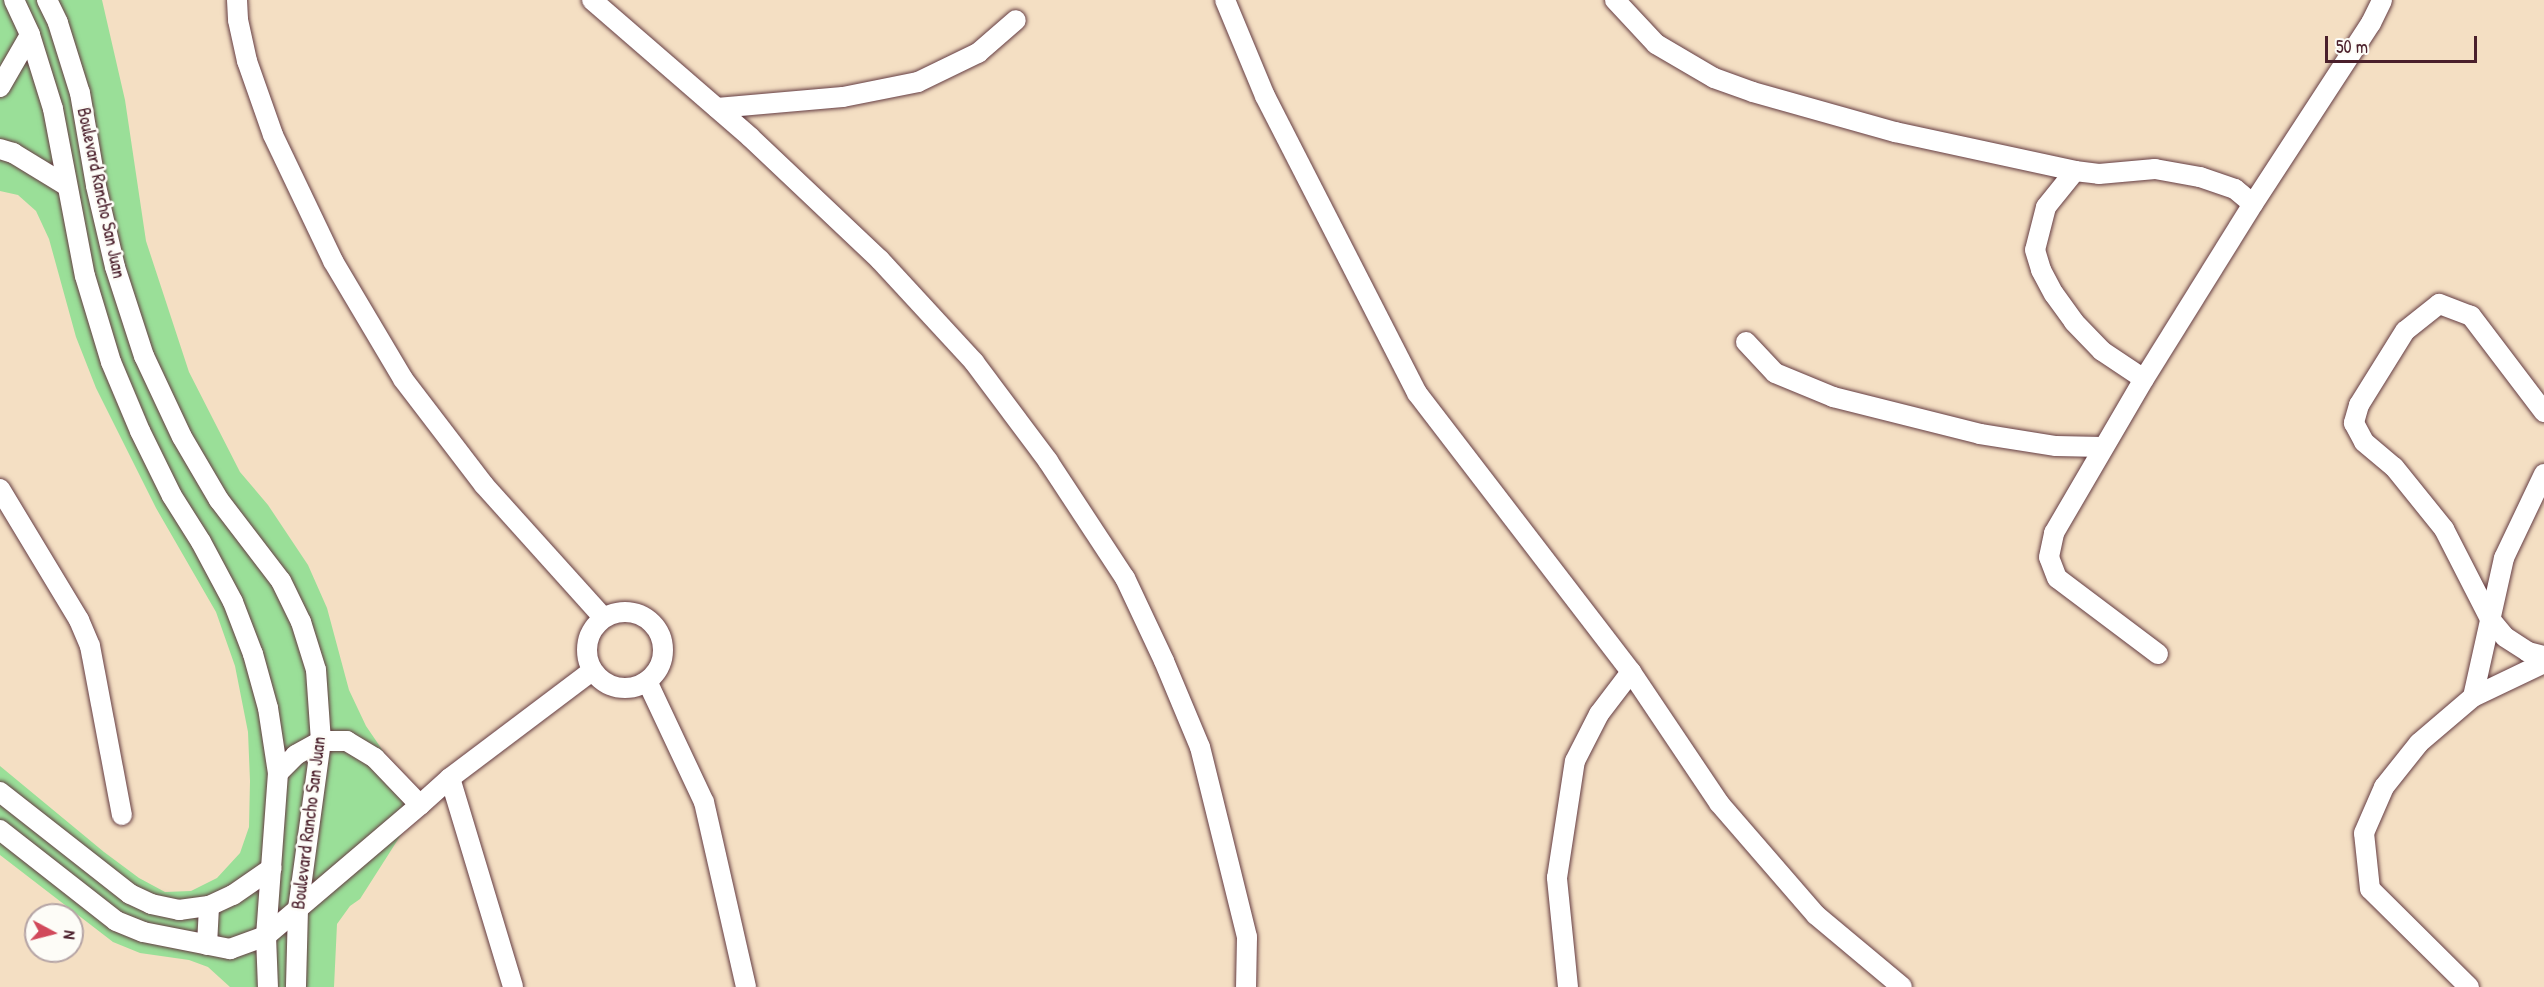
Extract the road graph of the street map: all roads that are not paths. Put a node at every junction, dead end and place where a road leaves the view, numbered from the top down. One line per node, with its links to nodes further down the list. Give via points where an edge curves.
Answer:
1 (14, 0): 9 (street, Boulevard Rancho San Juan)
2 (47, 0): 31 (street, Boulevard Rancho San Juan, via 80,93 115,267 144,356 182,437 219,500 281,581 301,622 316,670)
3 (237, 0): 22 (street, via 247,61 273,135 333,261 404,379 484,485)
4 (592, 0): 11 (street)
5 (1224, 0): 28 (street, via 1265,96 1417,393)
6 (1615, 0): 13 (street, via 1656,44 1714,78 1895,132)
7 (2382, 0): 15 (street)
8 (1016, 20): 11 (street, via 978,53 918,82 843,97)
9 (30, 35): 10 (street); 14 (street, Boulevard Rancho San Juan, via 53,109)
10 (0, 87)
11 (717, 108): 47 (street, via 880,260 974,362 1048,461 1125,578 1200,747 1247,937)
12 (0, 149): 14 (street)
13 (2075, 171): 15 (street, via 2099,174 2155,169 2200,177 2235,189); 17 (street, via 2046,207 2035,250 2041,270 2067,312 2102,351)
14 (67, 186): 32 (street, Boulevard Rancho San Juan, via 85,276 111,362 172,496 233,602 265,697)
15 (2253, 204): 17 (street)
16 (1746, 342): 19 (street, via 1775,373 1833,397 1980,434 2056,446)
17 (2144, 379): 19 (street)
18 (2544, 412): 23 (street, via 2470,316 2439,304 2405,331 2359,405 2354,423 2364,442 2401,475 2444,529)
19 (2102, 447): 24 (street, via 2054,533 2049,557 2057,578)
20 (2544, 474): 23 (street, via 2504,558)
21 (0, 489): 36 (street, via 79,620 90,646)
22 (603, 617): 27 (street, via 586,642); 29 (street, via 626,610 648,618 662,638 661,662)
23 (2490, 619): 25 (street, via 2505,637 2528,652); 30 (street)
24 (2158, 654)
25 (2544, 656)
26 (2544, 663): 30 (street)
27 (592, 671): 29 (street, via 608,684 628,688); 33 (street)
28 (1631, 672): 48 (street, via 1599,714 1575,761 1557,878); 49 (street, via 1719,803 1816,915)
29 (647, 681): 46 (street, via 704,802)
30 (2473, 697): 50 (street, via 2419,743 2384,787 2364,833 2370,889)
31 (321, 741): 32 (street, via 296,755); 35 (street, via 346,741 375,758); 40 (street, Boulevard Rancho San Juan)
32 (278, 772): 38 (street, Boulevard Rancho San Juan)
33 (450, 778): 35 (street); 45 (street)
34 (0, 792): 39 (street, via 130,894 179,910)
35 (420, 805): 40 (street)
36 (122, 815)
37 (0, 830): 42 (street, via 116,921 143,932)
38 (272, 867): 39 (street, via 233,895); 41 (street, Boulevard Rancho San Juan)
39 (209, 906): 42 (street)
40 (298, 909): 41 (street); 44 (street, Boulevard Rancho San Juan)
41 (266, 936): 42 (street, via 230,949); 43 (street, Boulevard Rancho San Juan)
42 (207, 945)
43 (268, 987)
44 (296, 987)
45 (513, 987)
46 (746, 987)
47 (1246, 987)
48 (1568, 987)
49 (1902, 987)
50 (2469, 987)

